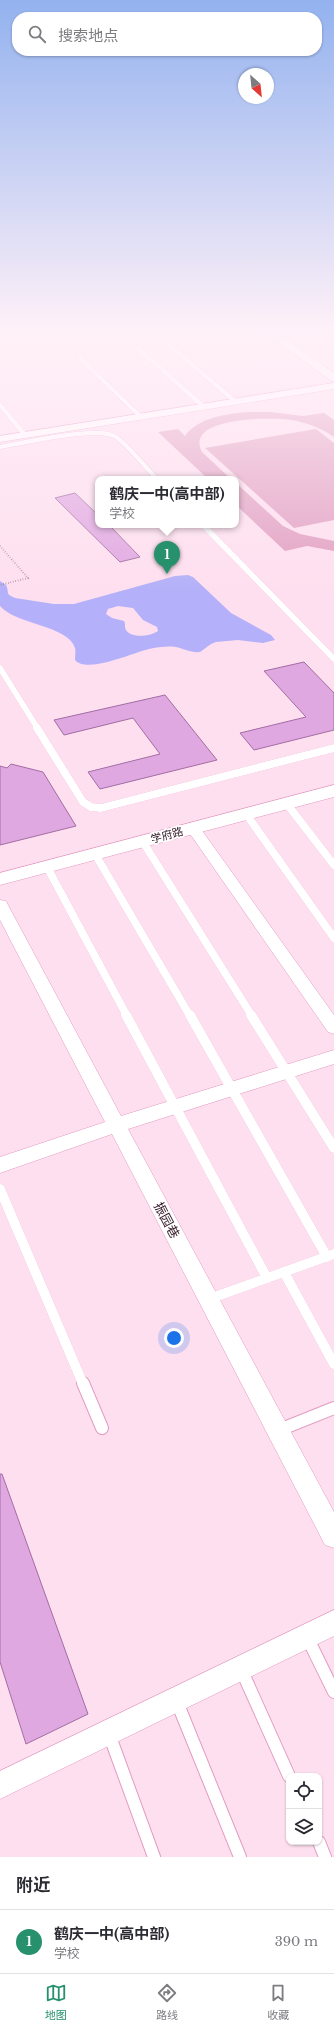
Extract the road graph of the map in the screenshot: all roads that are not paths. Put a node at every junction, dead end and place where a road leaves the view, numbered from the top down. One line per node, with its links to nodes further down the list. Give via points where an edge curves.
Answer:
1 (11, 419): 3 (lane)
2 (130, 419): 3 (street)
3 (25, 435): 4 (street)
4 (0, 439)
5 (0, 447): 6 (lane, via 90,433 108,434 116,436)
6 (154, 476)
7 (206, 528): 8 (lane)
8 (334, 659)
9 (0, 668): 10 (lane, via 83,802 92,807 101,808)
10 (334, 748)
11 (332, 795): 12 (street, 学府路)
12 (287, 804): 13 (street, 学府路); 17 (lane)
13 (246, 814): 14 (street, 学府路); 21 (lane)
14 (193, 828): 15 (street, 学府路); 22 (street)
15 (142, 842): 16 (street, 学府路); 24 (lane)
16 (95, 854): 18 (street, 学府路); 25 (lane)
17 (334, 865)
18 (48, 867): 19 (street, 学府路); 26 (lane)
19 (0, 879)
20 (0, 905): 27 (street, 振园巷)
21 (334, 938)
22 (334, 1028)
23 (334, 1057): 24 (street)
24 (287, 1072): 25 (street); 28 (lane)
25 (233, 1089): 26 (street); 31 (lane)
26 (176, 1107): 27 (street); 33 (lane)
27 (117, 1125): 29 (street); 34 (street, 振园巷)
28 (334, 1148)
29 (0, 1165)
30 (0, 1189): 37 (lane)
31 (331, 1256): 32 (lane)
32 (284, 1272): 33 (lane); 35 (lane)
33 (267, 1278): 34 (lane)
34 (208, 1299): 38 (street, 振园巷)
35 (334, 1364)
36 (334, 1408): 38 (lane)
37 (102, 1428)
38 (278, 1430): 39 (street, 振园巷)
39 (334, 1536)
40 (334, 1623): 41 (street)
41 (307, 1636): 42 (street); 43 (lane)
42 (241, 1669): 44 (street); 46 (lane)
43 (334, 1692)
44 (177, 1700): 45 (street); 50 (lane)
45 (109, 1733): 47 (street); 49 (lane)
46 (288, 1773)
47 (0, 1785)
48 (320, 1845): 51 (lane)
49 (154, 1857)
50 (240, 1857)
51 (325, 1857)

